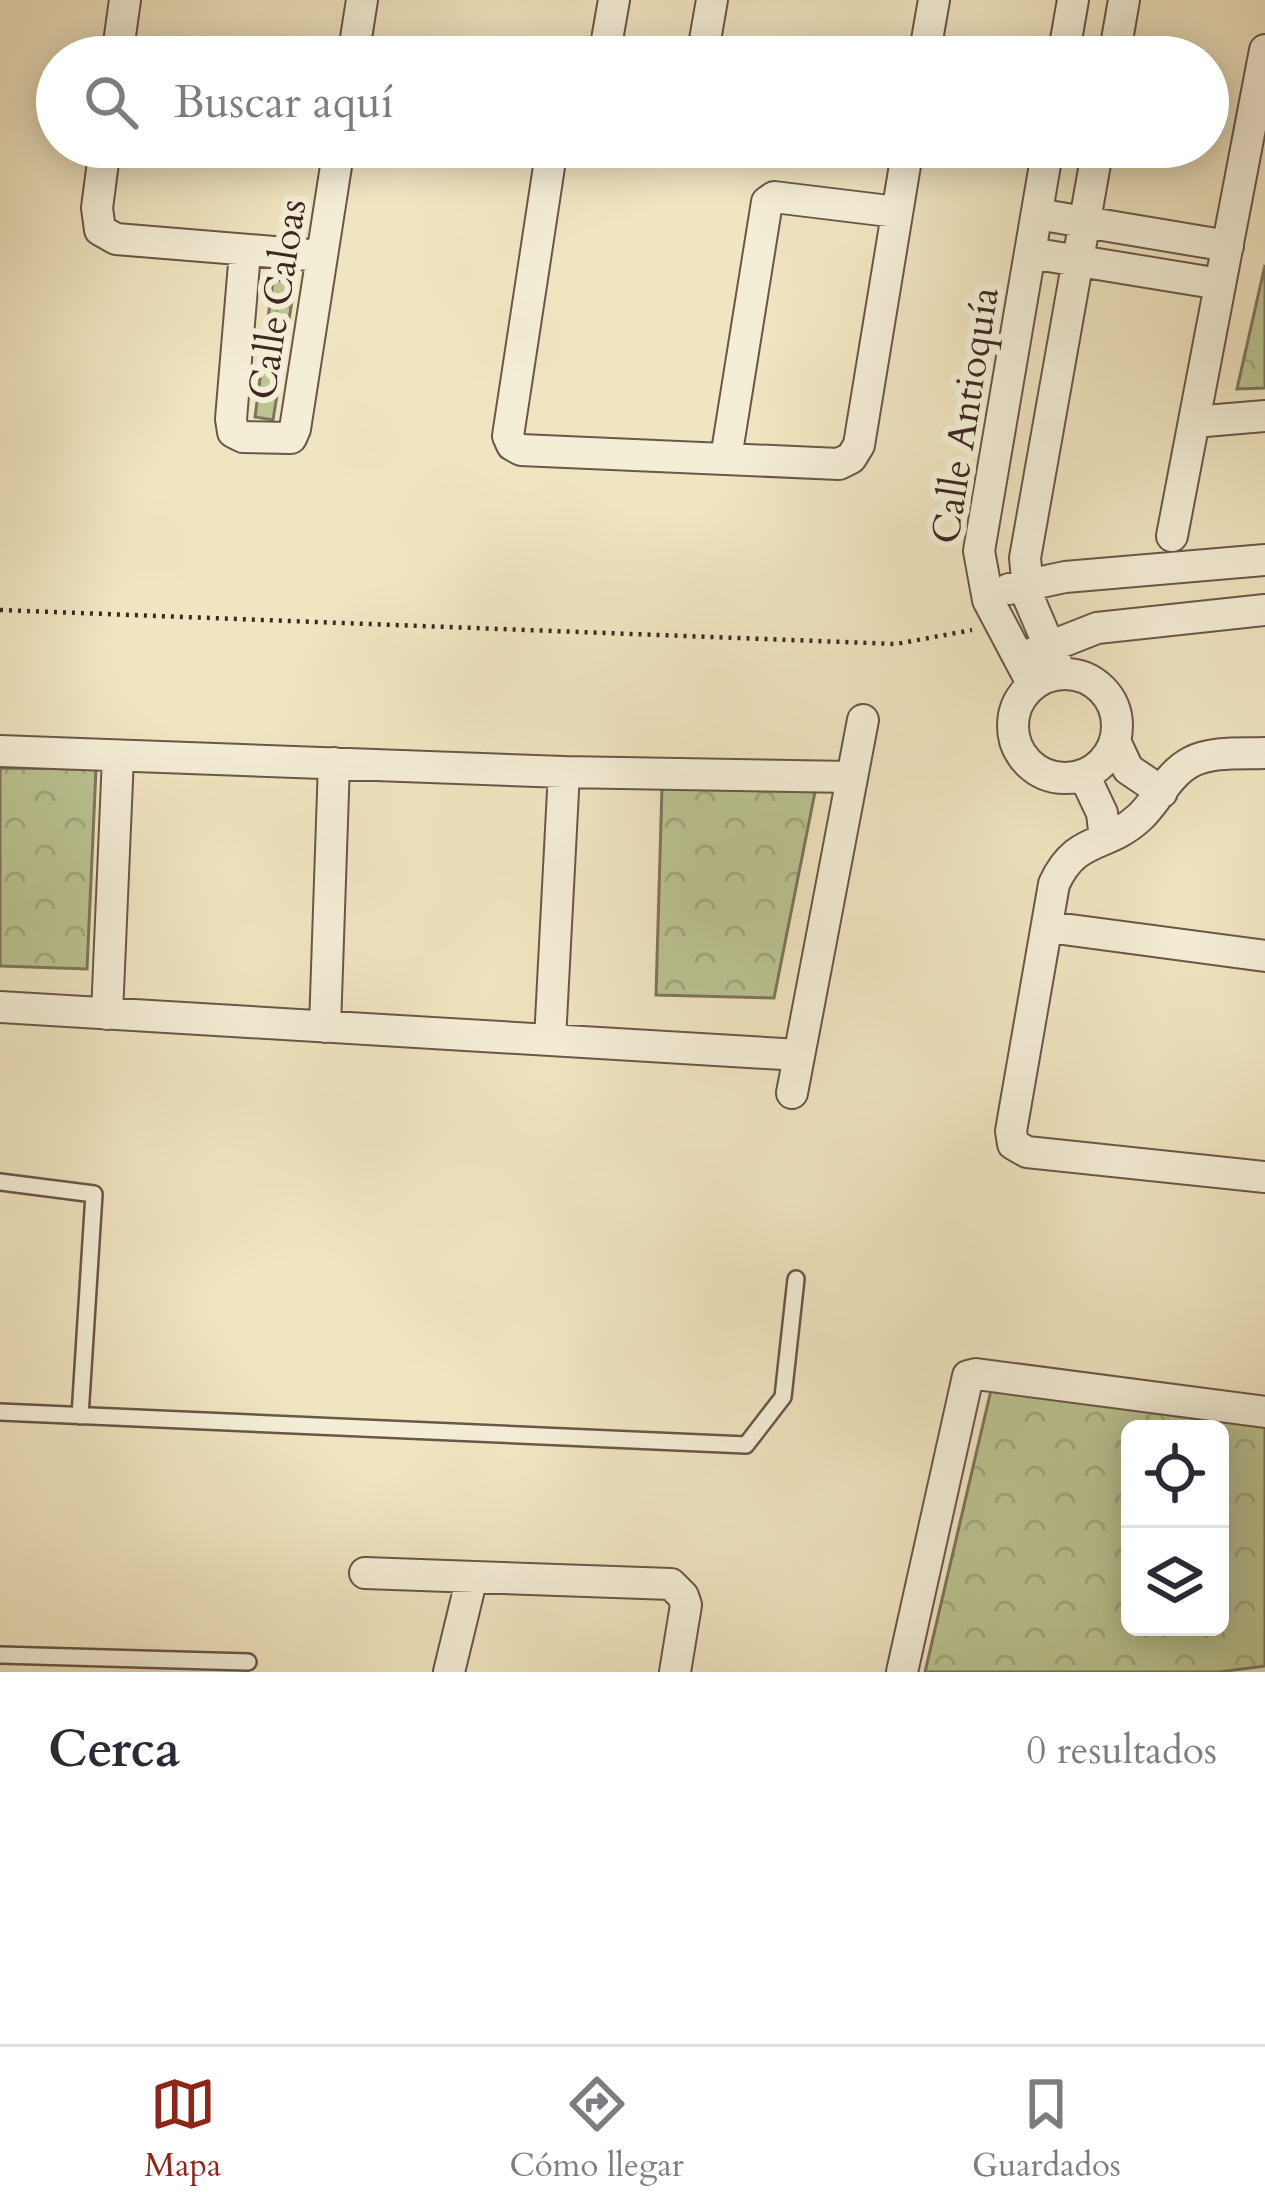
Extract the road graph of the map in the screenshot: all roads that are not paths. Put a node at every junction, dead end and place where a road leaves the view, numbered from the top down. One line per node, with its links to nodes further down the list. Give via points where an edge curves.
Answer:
1 (125, 0): 8 (street)
2 (362, 0): 9 (street)
3 (614, 0): 10 (street)
4 (712, 0): 11 (street)
5 (934, 0): 12 (street)
6 (1073, 0): 13 (street)
7 (1124, 0): 14 (street)
8 (120, 36)
9 (356, 36)
10 (608, 36)
11 (706, 36)
12 (928, 36)
13 (1067, 36)
14 (1118, 36)
15 (1264, 60): 25 (street)
16 (102, 168): 26 (street, via 100,230 116,239)
17 (336, 168): 28 (street, Calle Caloas)
18 (549, 168): 33 (street, via 512,445)
19 (904, 168): 22 (street)
20 (1045, 168): 23 (street, Calle Antioquía)
21 (1094, 168): 24 (street, Calle Antioquía)
22 (897, 212): 33 (street, via 851,458); 33 (street, via 766,202)
23 (1037, 214): 24 (street); 27 (street, Calle Antioquía)
24 (1085, 223): 25 (street); 29 (street, Calle Antioquía)
25 (1228, 246): 30 (street)
26 (245, 252): 28 (street); 28 (street, Calle Caloas, via 233,432 282,439 295,429)
27 (1030, 253): 29 (street); 38 (street, Calle Antioquía, via 979,551)
28 (322, 256)
29 (1078, 261): 30 (street); 36 (street, Calle Antioquía, via 1027,538)
30 (1220, 284): 32 (street)
31 (1265, 416): 32 (street)
32 (1194, 422): 34 (street)
33 (726, 458)
34 (1172, 536)
35 (1265, 560): 36 (street)
36 (1026, 583): 38 (street); 39 (street, Calle Antioquía)
37 (1265, 610): 39 (street, via 1097,628)
38 (994, 613): 39 (street, Calle Antioquía)
39 (1040, 666): 41 (street, via 1101,688 1116,712); 47 (street, via 1020,699 1013,735 1047,776)
40 (863, 720): 48 (street)
41 (1115, 741): 47 (street); 49 (street, via 1128,769)
42 (0, 751): 44 (street)
43 (1265, 753): 49 (street, via 1204,757 1176,772)
44 (118, 758): 45 (street); 54 (street)
45 (334, 763): 46 (street); 55 (street)
46 (564, 772): 48 (street); 56 (street)
47 (1084, 775): 50 (street)
48 (852, 777): 57 (street)
49 (1162, 792): 50 (street)
50 (1106, 839): 51 (street, via 1063,865)
51 (1048, 927): 52 (street); 59 (street, via 1013,1144 1027,1152)
52 (1265, 956)
53 (0, 1007): 54 (street)
54 (107, 1014): 55 (street)
55 (325, 1027): 56 (street)
56 (550, 1040): 57 (street)
57 (799, 1055): 58 (street)
58 (792, 1093)
59 (1265, 1177)
60 (0, 1182): 64 (lane, via 94,1194)
61 (796, 1279): 64 (lane, via 783,1397 746,1445)
62 (0, 1412): 64 (lane)
63 (1265, 1412): 71 (street, via 968,1376)
64 (80, 1416)
65 (365, 1574): 66 (street)
66 (472, 1577): 69 (street); 70 (street, via 670,1584 686,1605)
67 (0, 1655): 68 (lane)
68 (248, 1662)
69 (449, 1672)
70 (675, 1672)
71 (902, 1672)

